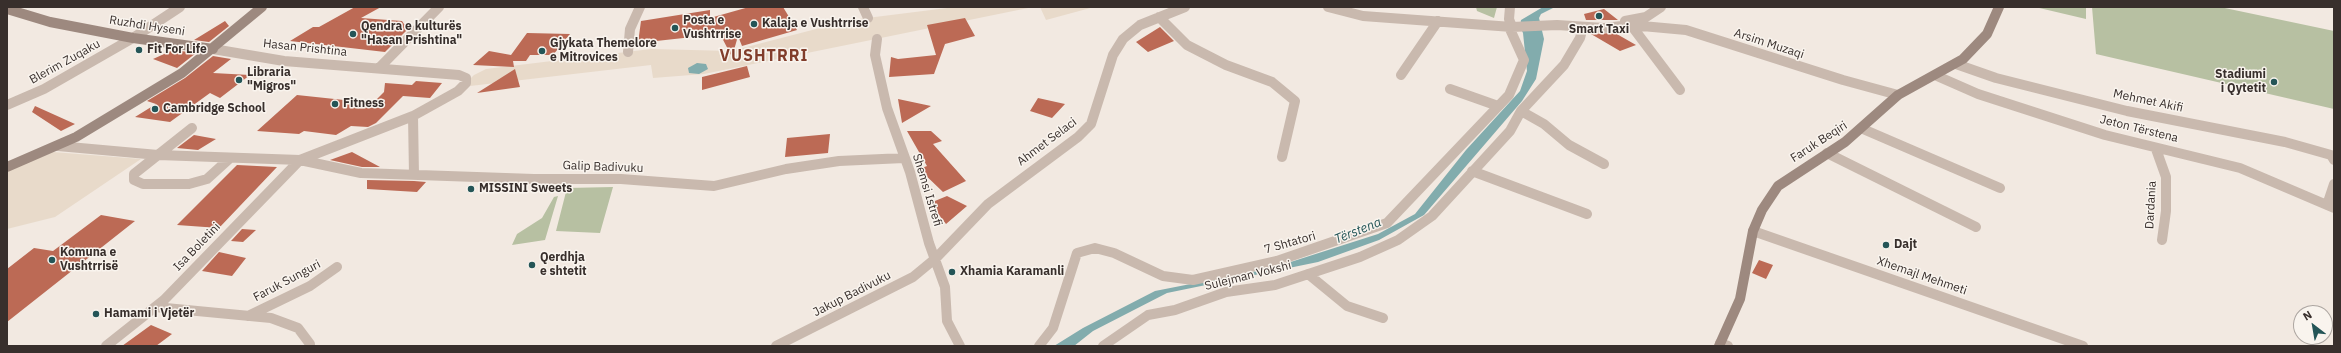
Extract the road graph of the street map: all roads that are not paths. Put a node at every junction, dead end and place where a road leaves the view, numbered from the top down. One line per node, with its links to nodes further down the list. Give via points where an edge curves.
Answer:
1 (180, 7): 20 (street, Blerim Zuqaku)
2 (262, 7): 22 (street)
3 (439, 7): 25 (street)
4 (640, 7): 23 (street, via 630,29)
5 (863, 7): 14 (street)
6 (1185, 7): 13 (street, Ahmet Selaci)
7 (1328, 7): 15 (street, Arsim Muzaqi, via 1363,16)
8 (1519, 7): 12 (street)
9 (1661, 7): 19 (street, via 1646,16)
10 (1999, 7): 24 (street, Faruk Beqiri, via 1986,34)
11 (7, 9): 20 (street, Ruzhdi Hyseni, via 49,21)
12 (1510, 9): 17 (street, 7 Shtatori, via 1509,19)
13 (1159, 17): 41 (street, via 1187,45 1226,65 1272,82 1294,101); 57 (street, Ahmet Selaci, via 1130,32 1112,55 1091,124 1078,137 988,204)
14 (868, 18)
15 (1438, 21): 17 (street, Arsim Muzaqi); 26 (street)
16 (1631, 25): 19 (street, Arsim Muzaqi); 29 (street); 30 (street, Arsim Muzaqi, via 1686,30)
17 (1513, 27): 18 (street, Arsim Muzaqi); 32 (street, 7 Shtatori, via 1524,60 1509,95)
18 (1582, 27): 19 (street, Arsim Muzaqi); 33 (street, Sulejman Vokshi, via 1580,38 1564,65)
19 (1604, 28)
20 (133, 38): 22 (street, Ruzhdi Hyseni); 31 (street, Blerim Zuqaku, via 44,89)
21 (877, 39): 42 (street, Shemsi Istrefi, via 875,55 879,78)
22 (213, 49): 25 (street, Hasan Prishtina, via 284,61); 37 (street, via 182,73)
23 (628, 52)
24 (1956, 64): 27 (street, Faruk Beqiri); 45 (street, Mehmet Akifi, via 1996,78 2127,111 2285,142 2331,155)
25 (379, 68): 34 (street, Hasan Prishtina, via 459,75 466,78 466,83 458,91)
26 (1401, 76)
27 (1937, 76): 30 (street, Faruk Beqiri); 38 (street, Jeton Tërstena, via 2041,115)
28 (1450, 89): 32 (street)
29 (1680, 90)
30 (1898, 95): 36 (street, Faruk Beqiri)
31 (7, 105)
32 (1498, 106): 68 (street, 7 Shtatori, via 1424,187 1387,223 1355,236 1277,261 1193,280 1163,276 1114,253 1094,248 1077,253 1053,328)
33 (1520, 111): 46 (street, via 1544,124 1569,145); 48 (street, Sulejman Vokshi, via 1510,131)
34 (413, 116): 44 (street, Hasan Prishtina); 49 (street)
35 (192, 128): 40 (street)
36 (1863, 129): 39 (street, Faruk Beqiri); 51 (street)
37 (58, 146): 40 (street, Hasan Prishtina); 47 (street)
38 (2156, 149): 52 (street, Jeton Tërstena, via 2240,168); 56 (street, Dardania, via 2166,177 2166,211)
39 (1827, 153): 54 (street); 55 (street, Faruk Beqiri, via 1778,186 1762,210)
40 (158, 155): 43 (street, Hasan Prishtina); 43 (street, via 134,174 134,180 143,184 188,184 207,179)
41 (1282, 157)
42 (904, 158): 49 (street, Galip Badivuku, via 839,161 714,186 614,179); 57 (street, Shemsi Istrefi, via 917,196 922,222)
43 (229, 159): 44 (street, Hasan Prishtina)
44 (300, 160): 49 (street, Galip Badivuku, via 361,173); 60 (street, Isa Boletini)
45 (2334, 160)
46 (1604, 164)
47 (7, 167)
48 (1472, 171): 53 (street); 59 (street, Sulejman Vokshi, via 1432,216 1398,240 1360,257)
49 (414, 175)
50 (2334, 184): 52 (street)
51 (2000, 188)
52 (2331, 206)
53 (1587, 214)
54 (1976, 227)
55 (1753, 231): 64 (street, Faruk Beqiri, via 1740,299); 70 (street, Xhemajl Mehmeti)
56 (2162, 240)
57 (936, 258): 66 (street, Jakup Badivuku, via 906,280); 67 (street, Shemsi Istrefi, via 945,287 947,321)
58 (338, 267): 61 (street, Faruk Sunguri, via 310,286)
59 (1308, 274): 62 (street, via 1346,306); 69 (street, Sulejman Vokshi, via 1275,285 1226,292 1175,310 1148,315)
60 (155, 307): 61 (street, Faruk Sunguri); 65 (street, Isa Boletini)
61 (248, 316): 63 (street, Faruk Sunguri, via 271,318 298,328)
62 (1383, 318)
63 (310, 344)
64 (1722, 345)
65 (106, 346)
66 (776, 346)
67 (960, 346)
68 (1039, 346)
69 (1103, 346)
70 (2083, 346)

